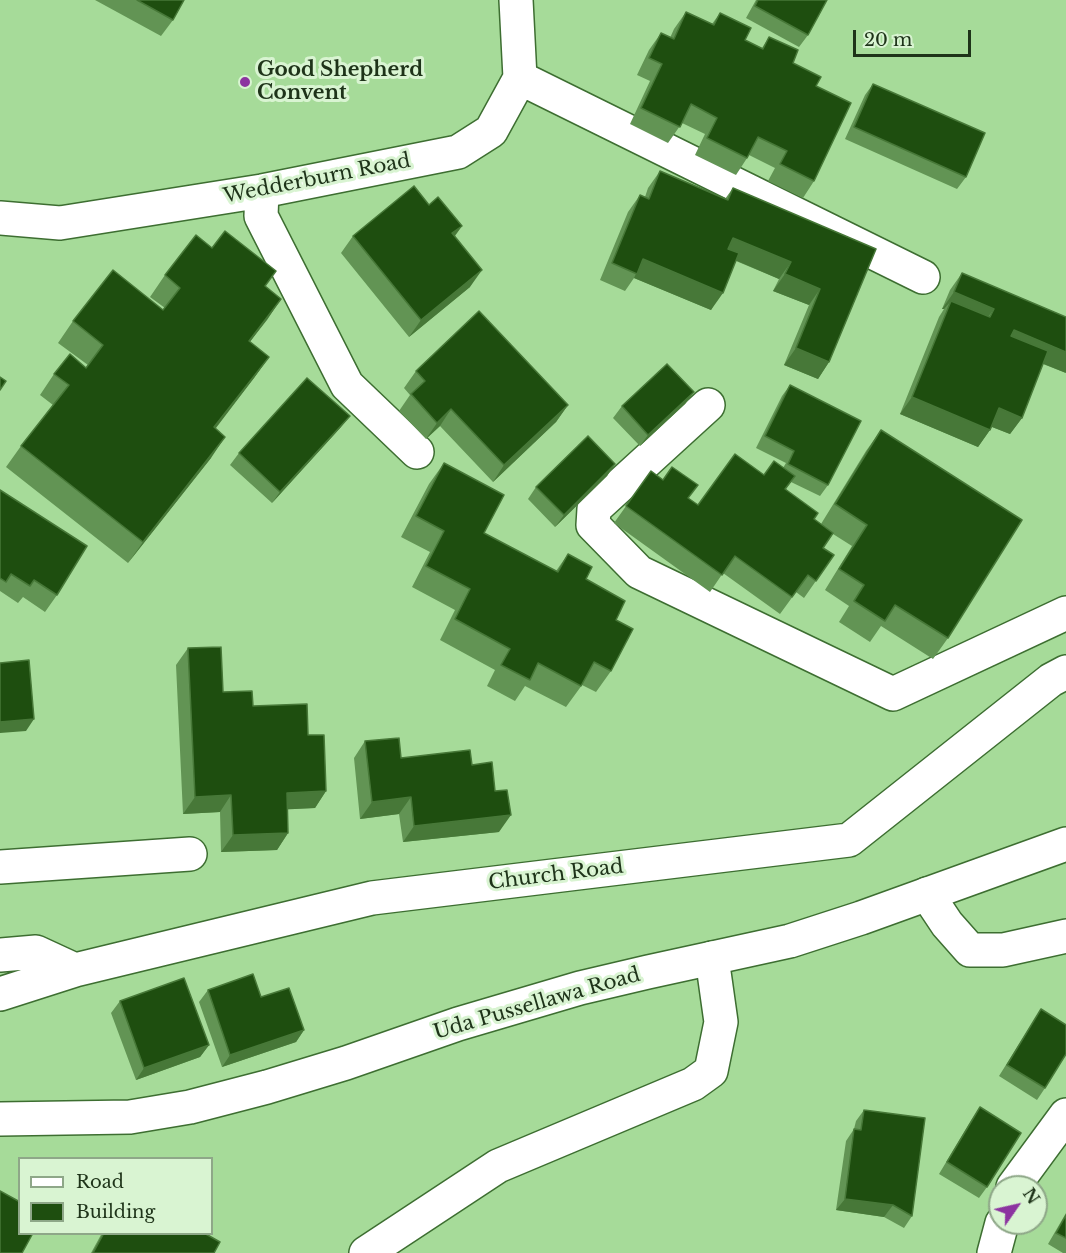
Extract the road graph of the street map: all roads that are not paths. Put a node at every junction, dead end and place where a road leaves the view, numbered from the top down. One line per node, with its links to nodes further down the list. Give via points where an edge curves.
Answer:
1 (516, 0): 2 (street)
2 (520, 78): 3 (street, Wedderburn Road, via 491,131 458,152); 5 (street)
3 (262, 191): 4 (street, Wedderburn Road, via 60,223); 7 (street, via 261,216 347,385)
4 (0, 218)
5 (923, 278)
6 (708, 405): 8 (street, via 594,509 593,525 639,572 893,694)
7 (417, 452)
8 (1066, 613)
9 (1066, 672): 17 (street, Church Road, via 849,840 372,898)
10 (1066, 844): 13 (street, Uda Pussellawa Road)
11 (190, 854): 12 (street)
12 (0, 867)
13 (927, 894): 14 (street, via 970,950 1004,950); 16 (street, Uda Pussellawa Road, via 790,941)
14 (1066, 936)
15 (0, 955): 17 (street, via 36,952)
16 (712, 958): 20 (street, Uda Pussellawa Road, via 580,988 346,1063 190,1107 130,1117); 23 (street, via 721,1022 711,1071 693,1084 498,1166)
17 (75, 970): 18 (street, Church Road)
18 (0, 994)
19 (1066, 1115): 21 (street)
20 (0, 1119)
21 (1022, 1175)
22 (999, 1235): 24 (street)
23 (366, 1253)
24 (994, 1253)

